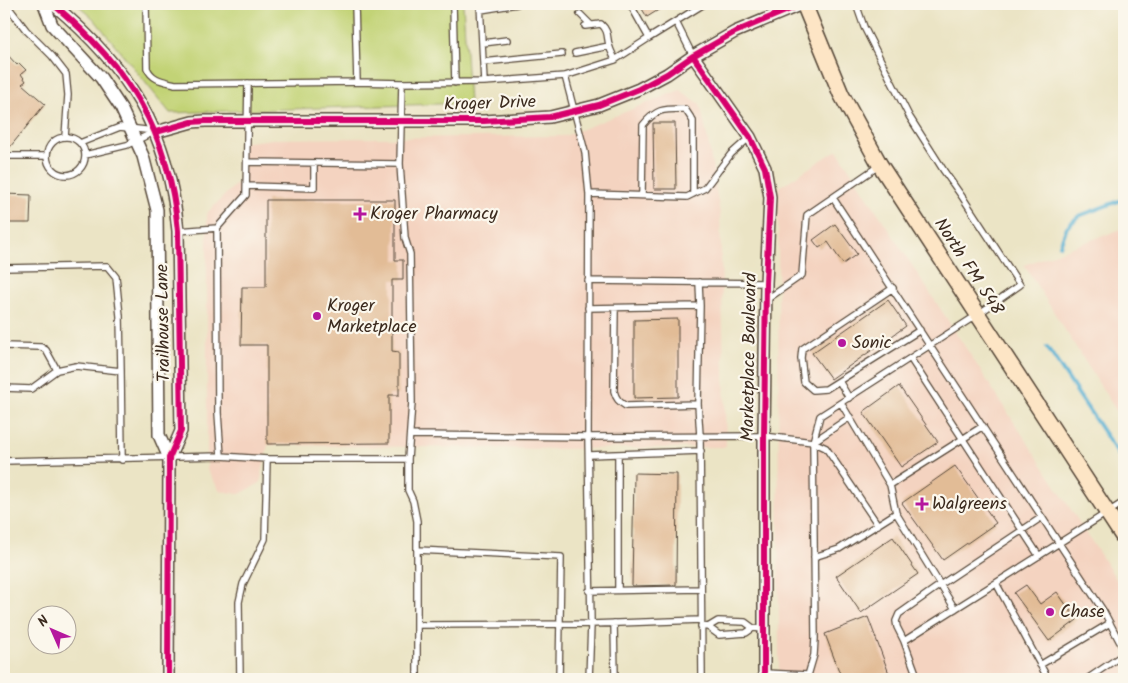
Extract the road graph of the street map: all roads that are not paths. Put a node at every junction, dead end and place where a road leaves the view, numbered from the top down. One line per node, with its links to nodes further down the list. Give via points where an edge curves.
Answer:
1 (6, 4): 35 (lane, via 66,74)
2 (44, 4): 33 (street, Trailhouse Lane, via 52,25 101,78)
3 (53, 4): 34 (street, Trailhouse Lane, via 117,67)
4 (146, 4): 27 (lane, via 147,68 159,81 175,84)
5 (355, 4): 25 (lane)
6 (453, 4): 29 (lane)
7 (517, 4): 12 (lane)
8 (630, 4): 15 (lane)
9 (704, 4): 14 (lane)
10 (803, 4): 21 (street, Kroger Drive, via 735,32); 45 (main road, North FM 548, via 841,94)
11 (856, 4): 62 (lane, via 864,27 909,116 1020,285)
12 (480, 7): 17 (lane)
13 (580, 14): 18 (lane, via 588,26 601,24 606,28)
14 (676, 22): 15 (lane); 21 (lane)
15 (650, 38): 22 (lane)
16 (507, 40): 17 (lane)
17 (483, 44): 23 (lane)
18 (609, 46): 19 (lane); 22 (lane)
19 (575, 53)
20 (562, 54): 23 (lane)
21 (693, 56): 30 (street, Kroger Drive, via 639,89); 36 (street, Marketplace Boulevard)
22 (616, 60): 24 (lane)
23 (483, 62): 26 (lane)
24 (565, 76): 26 (lane); 30 (lane)
25 (357, 82): 27 (lane); 28 (lane)
26 (484, 82): 29 (lane)
27 (248, 83): 31 (lane)
28 (402, 83): 29 (lane); 32 (lane)
29 (455, 83)
30 (573, 112): 32 (street, Kroger Drive, via 510,121); 47 (lane, via 585,152)
31 (247, 121): 32 (street, Kroger Drive); 34 (street, Kroger Drive, via 192,122); 42 (lane)
32 (401, 121): 44 (lane)
33 (130, 128): 34 (lane); 37 (street, Trailhouse Lane); 38 (lane, via 120,127)
34 (156, 132): 37 (lane); 52 (street, Trailhouse Lane, via 170,179)
35 (65, 137): 38 (lane); 41 (lane, via 52,144)
36 (750, 137): 48 (lane, via 731,154 705,188); 56 (street, Marketplace Boulevard, via 765,168 770,197)
37 (136, 140): 39 (lane); 86 (street, Trailhouse Lane, via 157,210 159,435)
38 (80, 144): 39 (lane)
39 (85, 155): 41 (lane, via 78,172 66,175 55,172)
40 (4, 156): 41 (lane)
41 (47, 156)
42 (248, 162): 43 (lane); 46 (lane)
43 (314, 164): 44 (lane); 46 (lane, via 314,188)
44 (400, 164): 76 (lane, via 405,238 410,254)
45 (880, 165): 50 (lane); 62 (main road, North FM 548)
46 (247, 186): 51 (lane, via 246,195)
47 (589, 194): 49 (lane); 54 (lane)
48 (693, 194): 49 (lane, via 687,197); 49 (lane, via 693,121 685,109 661,109 643,125)
49 (642, 195)
50 (833, 198): 57 (lane); 58 (lane, via 807,215 802,275)
51 (217, 228): 52 (lane); 85 (lane)
52 (178, 231): 86 (street, Trailhouse Lane, via 181,431)
53 (4, 268): 68 (lane, via 107,266 116,277)
54 (588, 281): 55 (lane); 60 (lane)
55 (699, 282): 56 (lane); 59 (lane)
56 (766, 283): 58 (street, Marketplace Boulevard)
57 (893, 288): 63 (lane); 69 (lane, via 802,349 804,382 813,390 826,389)
58 (766, 300): 78 (street, Marketplace Boulevard)
59 (700, 306): 61 (lane); 73 (lane)
60 (588, 308): 61 (lane); 79 (lane)
61 (615, 308): 73 (lane, via 614,391 620,403 626,406)
62 (977, 315): 64 (lane); 94 (main road, North FM 548)
63 (920, 330): 64 (lane); 69 (lane)
64 (930, 345): 66 (lane); 75 (lane)
65 (4, 346): 67 (lane, via 40,347 46,350)
66 (910, 358): 71 (lane); 80 (lane)
67 (57, 370): 68 (lane, via 76,366); 70 (lane, via 31,389)
68 (120, 370): 89 (lane)
69 (838, 381): 71 (lane)
70 (4, 388)
71 (849, 398): 72 (lane)
72 (842, 403): 74 (lane); 81 (lane, via 820,416)
73 (698, 404): 77 (lane)
74 (850, 417): 81 (lane); 91 (lane)
75 (983, 426): 80 (lane); 95 (lane)
76 (410, 435): 79 (lane); 88 (lane)
77 (700, 436): 78 (lane); 79 (lane); 82 (lane)
78 (764, 436): 81 (lane); 115 (street, Marketplace Boulevard)
79 (588, 437): 84 (lane)
80 (963, 439): 91 (lane); 97 (lane)
81 (813, 442): 96 (lane, via 826,448); 102 (lane)
82 (700, 451): 83 (lane); 105 (lane)
83 (618, 454): 84 (lane); 106 (lane)
84 (588, 455): 107 (lane)
85 (221, 456): 86 (lane); 87 (lane)
86 (169, 458): 89 (lane); 122 (street, Trailhouse Lane)
87 (267, 459): 88 (lane); 123 (lane, via 265,539 243,584 239,602)
88 (408, 459): 100 (lane, via 408,490 417,521)
89 (122, 460): 90 (lane)
90 (4, 462)
91 (890, 486): 93 (lane)
92 (1124, 502): 94 (lane)
93 (896, 513): 96 (lane); 104 (lane)
94 (1108, 513): 98 (main road, North FM 548); 99 (lane)
95 (1042, 517): 97 (lane); 99 (lane)
96 (878, 525): 102 (lane, via 839,549)
97 (1023, 530): 101 (lane); 104 (lane)
98 (1124, 538)
99 (1059, 543): 101 (lane); 110 (lane)
100 (417, 550): 111 (lane, via 561,557); 114 (lane)
101 (1039, 556): 103 (lane)
102 (814, 557): 121 (lane, via 814,655)
103 (996, 584): 108 (lane); 119 (lane)
104 (940, 585): 108 (lane); 116 (lane, via 899,614 897,627)
105 (701, 589): 106 (lane); 113 (lane)
106 (618, 590): 107 (lane)
107 (590, 591): 112 (lane)
108 (955, 609): 116 (lane)
109 (614, 623): 112 (lane); 113 (lane); 127 (lane)
110 (1110, 623): 117 (lane); 119 (lane)
111 (560, 624): 112 (lane); 114 (lane); 125 (lane)
112 (591, 624): 126 (lane)
113 (704, 624): 115 (lane, via 736,621); 115 (lane, via 719,635 746,633); 128 (lane)
114 (417, 625): 124 (lane)
115 (759, 628): 120 (street, Marketplace Boulevard)
116 (904, 641): 129 (lane)
117 (1124, 650)
118 (1124, 654): 131 (lane)
119 (1040, 665): 130 (lane)
120 (764, 676): 121 (lane)
121 (807, 677)
122 (168, 679)
123 (240, 679)
124 (417, 679)
125 (559, 679)
126 (589, 679)
127 (615, 679)
128 (702, 679)
129 (918, 679)
130 (1048, 679)
131 (1088, 679)

